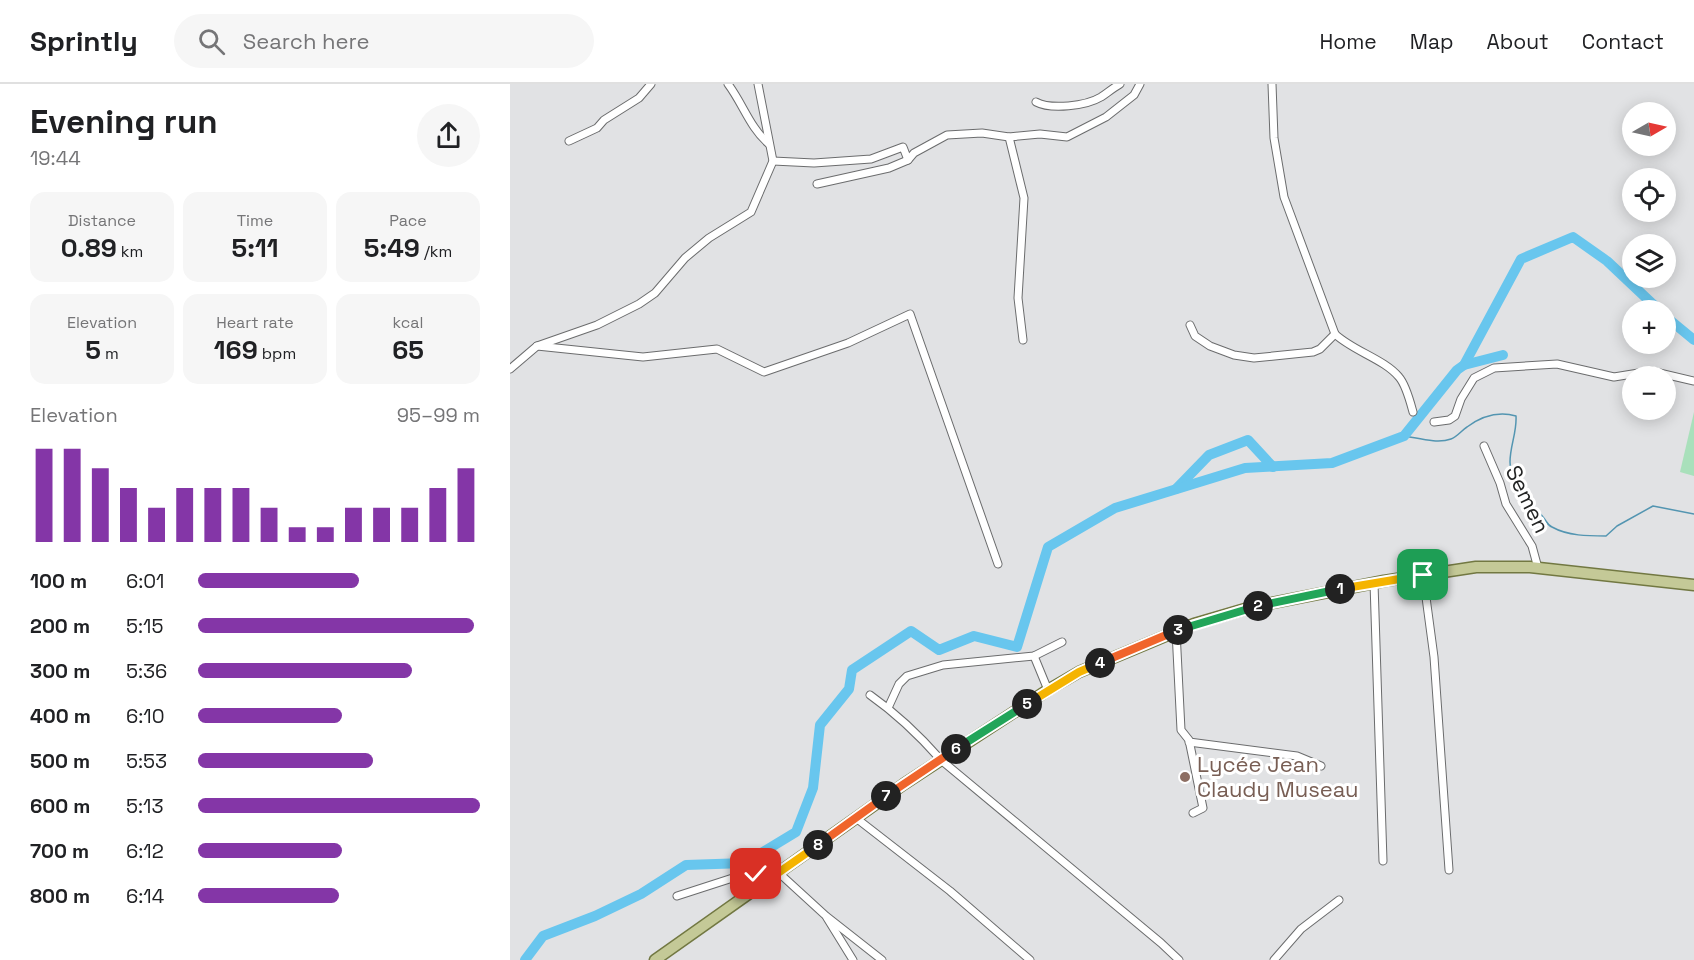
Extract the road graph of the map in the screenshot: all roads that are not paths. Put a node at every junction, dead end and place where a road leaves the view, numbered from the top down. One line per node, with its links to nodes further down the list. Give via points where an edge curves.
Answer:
1 (728, 84): 10 (street, via 757,134)
2 (758, 84): 10 (street)
3 (1120, 84): 7 (street, via 1086,102 1047,106)
4 (1140, 84): 8 (street, via 1134,95 1106,117 1067,137)
5 (1272, 84): 15 (street, via 1274,138 1284,197)
6 (648, 85): 9 (street, via 639,98 597,128)
7 (1036, 102)
8 (1009, 137): 11 (street, via 947,135); 16 (street, via 1024,198 1018,298)
9 (569, 141)
10 (769, 144): 12 (street)
11 (908, 160): 12 (street, via 903,147 871,159); 13 (street)
12 (772, 161): 17 (street, via 751,212 685,258 655,293 597,325)
13 (817, 184)
14 (1190, 325): 15 (street, via 1195,336 1210,346 1254,358 1313,352)
15 (1335, 334): 20 (street, via 1401,378)
16 (1023, 340)
17 (537, 346): 18 (street); 23 (street, via 643,357 717,349 765,372 848,343 910,314)
18 (510, 369)
19 (1694, 381): 21 (street, via 1652,371 1614,377 1557,364 1494,368 1474,378 1455,416)
20 (1413, 412)
21 (1434, 422)
22 (1484, 446): 24 (street, Semen, via 1506,504 1532,546)
23 (998, 564)
24 (1538, 568): 25 (main road, via 1476,567); 27 (main road)
25 (1423, 575): 26 (main road); 40 (street, via 1434,657)
26 (1374, 583): 28 (main road, via 1252,607); 39 (street)
27 (1694, 585)
28 (1176, 631): 31 (main road, via 1079,672); 34 (street, via 1181,730)
29 (1062, 642): 30 (street)
30 (1034, 656): 31 (street); 33 (street, via 943,665 907,676)
31 (1048, 690): 35 (main road)
32 (870, 695): 33 (street)
33 (888, 708): 35 (street)
34 (1189, 742): 36 (street, via 1297,756); 37 (street, via 1203,808)
35 (940, 760): 38 (main road); 50 (street)
36 (1321, 766)
37 (1193, 813)
38 (856, 818): 41 (main road); 49 (street)
39 (1383, 861)
40 (1449, 870)
41 (779, 873): 42 (main road); 45 (street)
42 (768, 880): 43 (street, via 745,874); 46 (main road)
43 (677, 896)
44 (1339, 900): 51 (street, via 1301,929)
45 (826, 916): 47 (street); 48 (street)
46 (655, 960)
47 (853, 960)
48 (882, 960)
49 (1030, 960)
50 (1179, 960)
51 (1274, 960)

